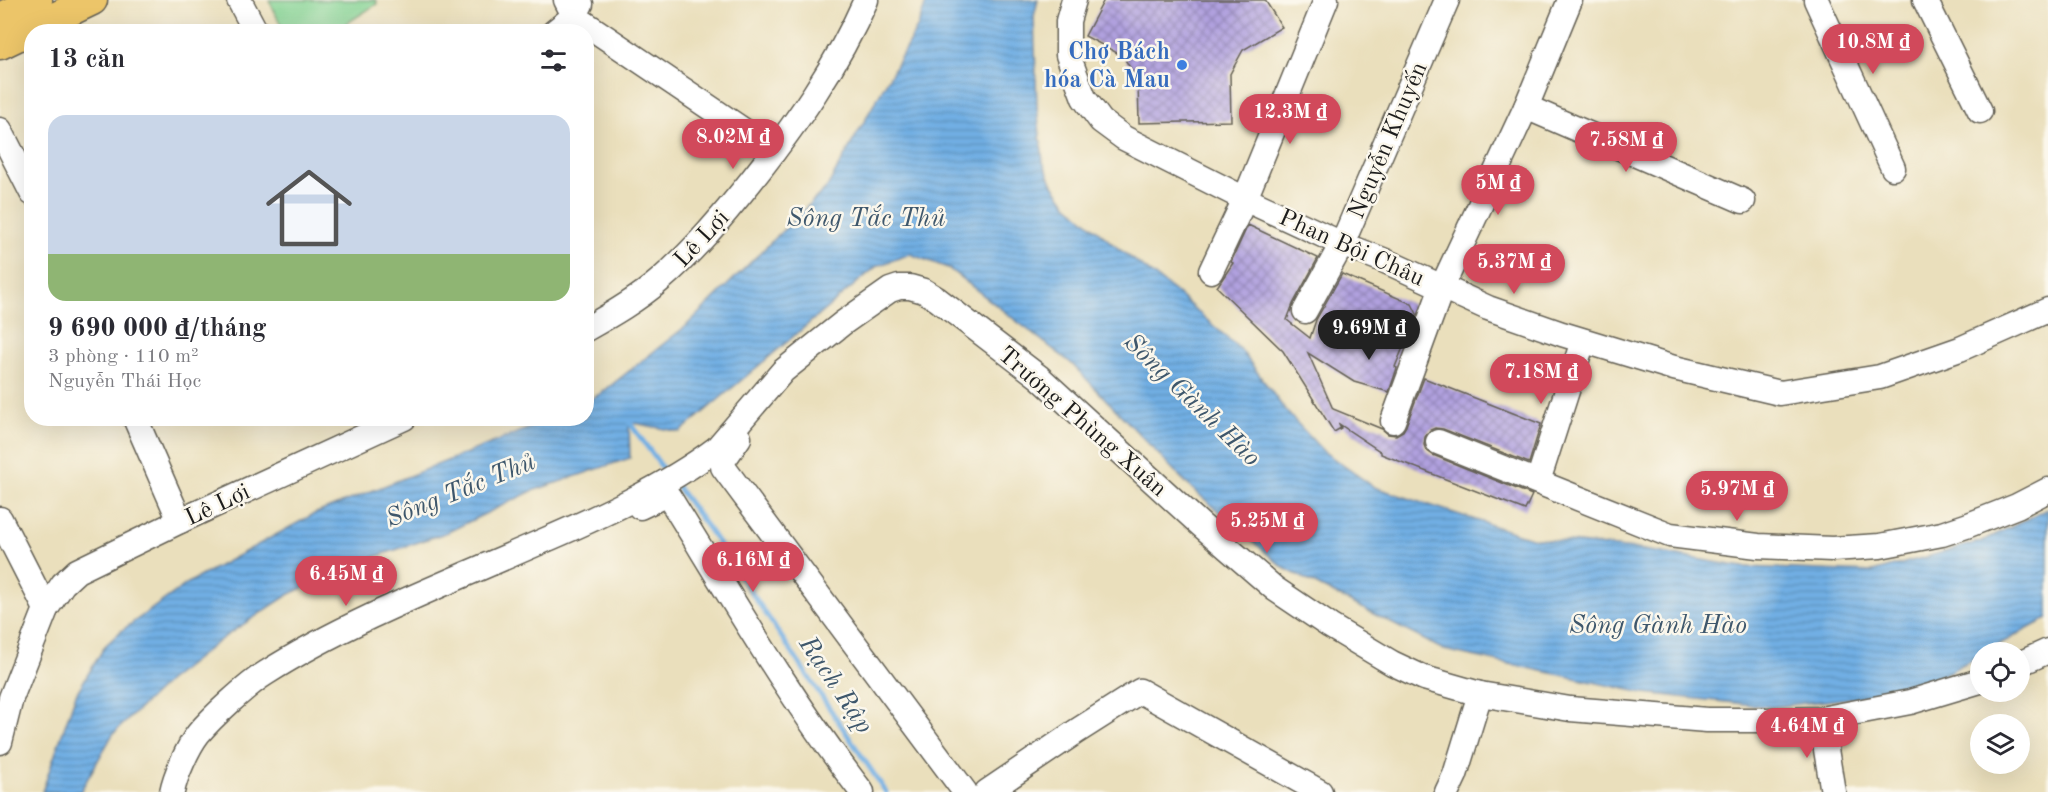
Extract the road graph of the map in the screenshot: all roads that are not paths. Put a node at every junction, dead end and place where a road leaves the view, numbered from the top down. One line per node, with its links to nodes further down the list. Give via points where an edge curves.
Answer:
1 (37, 0): 12 (main road)
2 (92, 0): 13 (main road)
3 (239, 0): 14 (street)
4 (866, 0): 21 (street, Lê Lợi, via 811,100)
5 (1074, 0): 24 (street, Phan Bội Châu, via 1068,21 1068,55 1084,98 1101,121 1124,138)
6 (1326, 0): 24 (street)
7 (1447, 0): 26 (street, Nguyễn Khuyến)
8 (1570, 0): 18 (street)
9 (1816, 0): 22 (street)
10 (1925, 0): 19 (street)
11 (575, 5): 15 (street); 21 (street)
12 (0, 18)
13 (42, 24)
14 (252, 24)
15 (560, 24)
16 (24, 33): 17 (main road)
17 (0, 44)
18 (1526, 107): 25 (street); 28 (street)
19 (1980, 111)
20 (0, 130): 23 (street)
21 (774, 151): 31 (street, Lê Lợi, via 731,207 683,258 639,297)
22 (1893, 168)
23 (24, 177)
24 (1245, 199): 26 (street, Phan Bội Châu); 27 (street)
25 (1743, 201)
26 (1342, 244): 28 (street, Phan Bội Châu); 30 (street, Nguyễn Khuyến)
27 (1210, 271)
28 (1442, 287): 32 (street, Phan Bội Châu, via 1488,308); 34 (street)
29 (2048, 310): 32 (street, Phan Bội Châu, via 1960,349 1880,376 1780,393 1674,368)
30 (1305, 311)
31 (594, 324)
32 (1584, 341): 38 (street)
33 (764, 392): 40 (street, Trương Phùng Xuân, via 717,448); 47 (street, Trương Phùng Xuân, via 783,371 890,290 910,286 924,291 1039,377 1275,588 1392,663 1424,678); 52 (street, via 756,415 723,461 723,467)
34 (1393, 421)
35 (138, 426): 42 (street)
36 (387, 426): 42 (street, Lê Lợi)
37 (1438, 442): 38 (street)
38 (1538, 481): 39 (street, via 1670,535 1758,546 1832,549 1880,546 1942,534)
39 (2048, 490)
40 (598, 517): 50 (street, via 414,597 264,675 197,735); 51 (street, via 597,524 606,523 663,496 669,497 758,642)
41 (0, 519): 43 (street)
42 (180, 521): 43 (street, Lê Lợi, via 77,571)
43 (45, 609): 49 (street, Lê Lợi, via 11,699)
44 (2048, 651): 45 (street)
45 (2030, 659)
46 (1970, 684): 48 (street, Trương Phùng Xuân, via 1910,702)
47 (1480, 694): 48 (street, Trương Phùng Xuân, via 1600,712 1707,720); 55 (street)
48 (1821, 719): 56 (street)
49 (0, 742)
50 (172, 792)
51 (862, 792)
52 (965, 792)
53 (987, 792): 54 (street, via 1077,731 1144,692)
54 (1320, 792)
55 (1447, 792)
56 (1833, 792)

